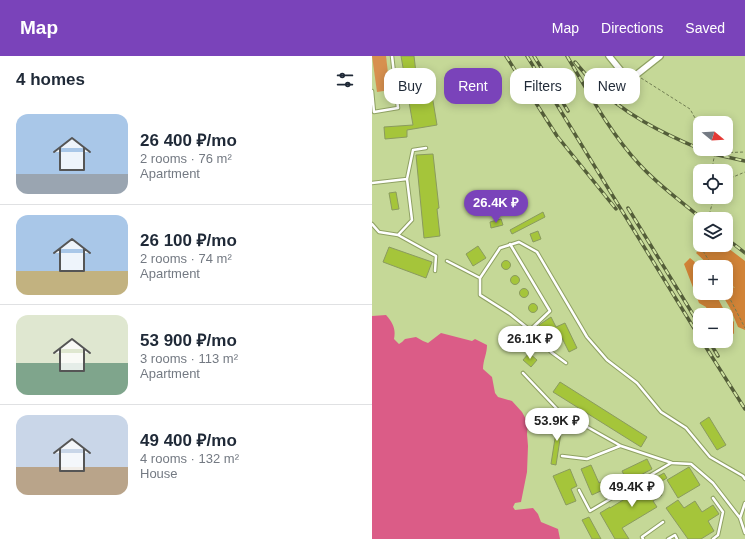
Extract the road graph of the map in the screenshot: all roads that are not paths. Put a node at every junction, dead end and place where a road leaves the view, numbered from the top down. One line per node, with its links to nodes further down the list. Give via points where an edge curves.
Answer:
1 (392, 56): 4 (lane, via 398,108 374,112)
2 (609, 56): 3 (street, via 622,72 636,75)
3 (660, 56)
4 (372, 91)
5 (426, 148): 6 (lane, via 412,150)
6 (407, 178): 7 (lane); 9 (lane, via 412,220)
7 (372, 182)
8 (372, 224): 9 (lane, via 379,232)
9 (398, 235): 12 (lane, via 436,256)
10 (510, 244): 13 (lane, via 500,248); 14 (lane, via 550,311); 20 (lane, via 519,242 537,252 587,337 607,360 637,383 661,412 686,428 710,457)
11 (447, 261): 13 (lane)
12 (435, 271)
13 (480, 278): 14 (lane, via 480,295)
14 (530, 330): 15 (lane, via 550,352)
15 (566, 363)
16 (523, 373): 17 (lane, via 559,411)
17 (621, 446): 18 (lane, via 587,459); 19 (lane)
18 (562, 456)
19 (672, 463): 21 (lane, via 590,511); 24 (lane, via 691,464 713,483)
20 (745, 479)
21 (580, 490)
22 (713, 498): 30 (lane, via 723,512 718,535)
23 (745, 503): 24 (lane)
24 (740, 518): 26 (lane)
25 (663, 522): 27 (lane, via 642,537)
26 (745, 533)
27 (643, 539)
28 (668, 539): 29 (lane, via 675,535)
29 (677, 539)
30 (713, 539)

